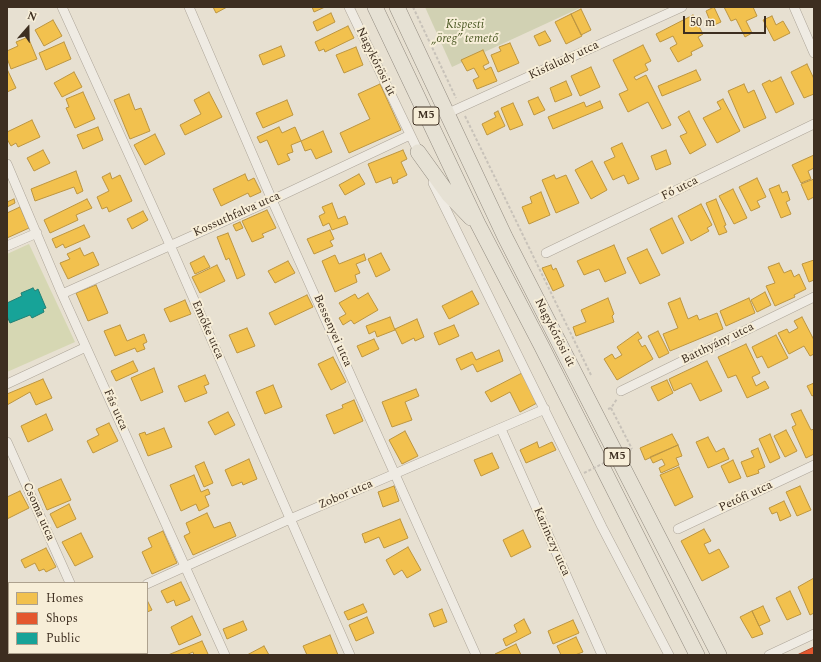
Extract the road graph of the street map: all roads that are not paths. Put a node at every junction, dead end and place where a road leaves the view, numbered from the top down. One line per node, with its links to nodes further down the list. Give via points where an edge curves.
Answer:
1 (62, 7): 17 (street, Emőke utca)
2 (189, 7): 14 (street, Bessenyei utca)
3 (348, 7): 11 (street, Nagykőrösi út)
4 (375, 7): 15 (main road, Nagykőrösi út / M5)
5 (397, 7): 9 (main road, Nagykőrösi út / M5)
6 (682, 7): 9 (street, Kisfaludy utca)
7 (794, 7): 8 (street)
8 (814, 52)
9 (446, 114): 42 (main road, Nagykőrösi út / M5, via 505,237)
10 (814, 124): 19 (street, Fő utca)
11 (410, 135): 12 (street, Nagykőrösi út); 14 (street, Kossuthfalva utca)
12 (418, 152): 15 (main road, via 449,195); 25 (street, Nagykőrösi út)
13 (7, 164): 16 (street, Fás utca)
14 (272, 200): 17 (street, Kossuthfalva utca); 29 (street, Bessenyei utca)
15 (478, 224): 41 (main road, Nagykőrösi út / M5)
16 (37, 233): 18 (street); 20 (street, Fás utca)
17 (170, 245): 20 (street, Kossuthfalva utca); 30 (street, Emőke utca)
18 (7, 246)
19 (546, 253)
20 (62, 294): 22 (street, Fás utca)
21 (814, 297): 24 (street, Batthyány utca)
22 (86, 347): 23 (street); 32 (street, Fás utca)
23 (7, 384)
24 (621, 391)
25 (545, 409): 26 (street, Zobor utca); 40 (street, Nagykőrösi út, via 602,527)
26 (501, 429): 29 (street, Zobor utca); 39 (street, Kazinczy utca)
27 (7, 442): 33 (street, Csoma utca)
28 (814, 465): 31 (street, Petőfi utca)
29 (396, 474): 30 (street, Zobor utca); 38 (street, Bessenyei utca)
30 (290, 519): 32 (street, Zobor utca); 37 (street, Emőke utca)
31 (678, 529)
32 (186, 566): 34 (street, Zobor utca); 36 (street, Fás utca)
33 (70, 582)
34 (148, 584)
35 (814, 634): 43 (street)
36 (225, 655)
37 (350, 655)
38 (476, 655)
39 (602, 655)
40 (669, 655)
41 (697, 655)
42 (719, 655)
43 (769, 655)

